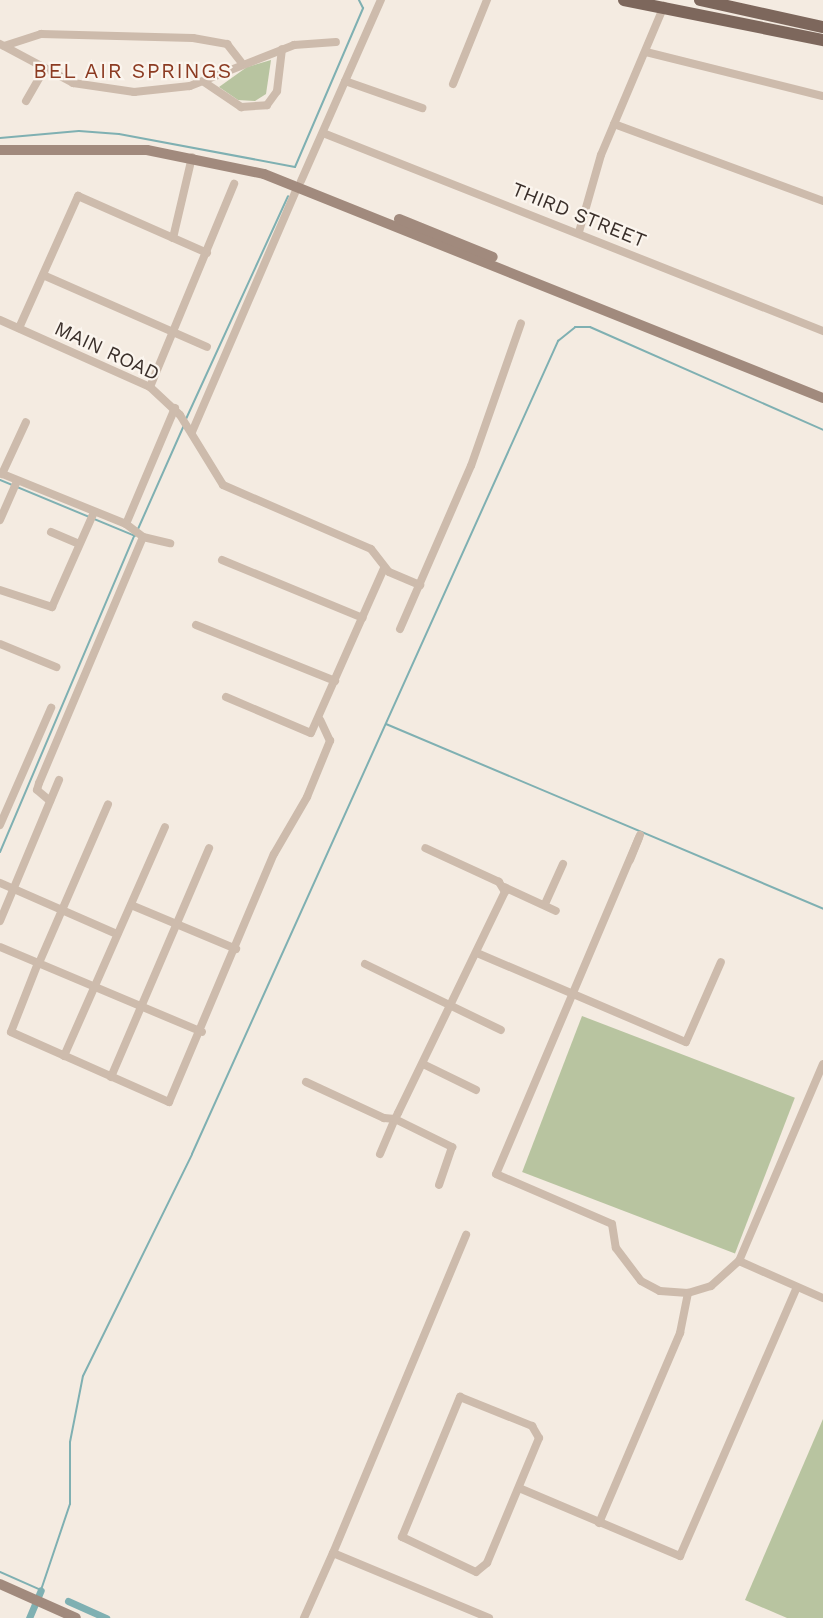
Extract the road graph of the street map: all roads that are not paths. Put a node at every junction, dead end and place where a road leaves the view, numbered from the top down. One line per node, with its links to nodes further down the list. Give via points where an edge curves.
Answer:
1 (381, 0): 14 (street)
2 (487, 0): 16 (street)
3 (624, 0): 5 (main road)
4 (700, 0): 6 (main road)
5 (664, 6): 7 (main road); 11 (street)
6 (823, 27)
7 (823, 40)
8 (336, 42): 10 (street)
9 (2, 45): 12 (street, via 41,34 193,38 226,44); 13 (street)
10 (282, 49): 12 (street); 15 (street, via 279,85 267,105 241,107)
11 (646, 52): 17 (street); 20 (street)
12 (241, 62): 15 (street)
13 (44, 70): 15 (street, via 113,91); 18 (street)
14 (345, 81): 19 (street); 21 (street)
15 (204, 82)
16 (453, 84)
17 (823, 96)
18 (26, 101)
19 (422, 108)
20 (614, 124): 27 (street); 28 (street)
21 (322, 133): 25 (street); 28 (street, THIRD STREET)
22 (0, 144): 25 (main road, via 92,141 191,151)
23 (0, 150): 24 (main road, via 92,146)
24 (191, 160): 25 (main road); 29 (street)
25 (299, 183): 39 (main road); 40 (main road); 43 (street)
26 (234, 184): 30 (street)
27 (823, 201)
28 (579, 232): 35 (street, THIRD STREET)
29 (173, 238): 30 (street); 31 (street, via 78,196)
30 (207, 253): 36 (street)
31 (43, 275): 34 (street); 36 (street)
32 (0, 320): 34 (street, MAIN ROAD)
33 (521, 323): 55 (street, via 478,448)
34 (19, 328): 38 (street, MAIN ROAD)
35 (823, 331)
36 (172, 332): 37 (street); 38 (street)
37 (207, 347)
38 (150, 387): 41 (street, MAIN ROAD)
39 (823, 390)
40 (823, 398)
41 (178, 412): 43 (street, MAIN ROAD); 48 (street)
42 (26, 422): 44 (street)
43 (192, 432): 54 (street, MAIN ROAD, via 229,489 371,549)
44 (1, 474): 45 (street)
45 (16, 484): 46 (street); 47 (street)
46 (92, 517): 48 (street); 52 (street)
47 (0, 520)
48 (129, 526): 50 (street)
49 (51, 532): 52 (street)
50 (141, 535): 51 (street); 67 (street, via 39,783 37,790)
51 (170, 543)
52 (80, 544): 56 (street, via 50,608)
53 (222, 560): 57 (street)
54 (384, 568): 55 (street); 57 (street)
55 (420, 585): 59 (street)
56 (0, 590)
57 (363, 618): 62 (street)
58 (196, 626): 62 (street)
59 (400, 629)
60 (0, 644): 61 (street)
61 (56, 667)
62 (335, 681): 65 (street)
63 (226, 697): 65 (street, via 310,733)
64 (51, 708): 69 (street)
65 (320, 720): 86 (street, via 330,741 307,797 274,854)
66 (59, 780): 67 (street)
67 (50, 801): 77 (street)
68 (108, 804): 80 (street)
69 (0, 825)
70 (165, 827): 79 (street)
71 (640, 837): 92 (street)
72 (209, 848): 83 (street)
73 (425, 848): 76 (street)
74 (563, 864): 78 (street)
75 (0, 883): 77 (street)
76 (504, 887): 78 (street); 87 (street)
77 (14, 888): 80 (street); 82 (street)
78 (545, 904): 81 (street)
79 (131, 905): 83 (street); 84 (street)
80 (63, 910): 84 (street); 89 (street)
81 (556, 911)
82 (0, 921)
83 (175, 923): 86 (street); 93 (street)
84 (117, 934): 91 (street)
85 (0, 947): 89 (street)
86 (237, 949): 96 (street)
87 (477, 953): 92 (street); 94 (street)
88 (721, 962): 92 (street, via 686,1042)
89 (39, 963): 91 (street); 97 (street, via 12,1032)
90 (365, 964): 94 (street)
91 (94, 987): 93 (street); 97 (street)
92 (572, 993): 109 (street, via 496,1174 612,1224 616,1248 641,1281 660,1291)
93 (141, 1006): 96 (street); 100 (street)
94 (451, 1006): 95 (street); 98 (street)
95 (501, 1030)
96 (202, 1032): 100 (street, via 169,1102)
97 (64, 1056): 100 (street)
98 (423, 1064): 102 (street); 103 (street)
99 (823, 1064): 107 (street)
100 (111, 1077)
101 (306, 1082): 103 (street)
102 (476, 1090)
103 (394, 1119): 104 (street); 105 (street, via 452,1147)
104 (380, 1154)
105 (439, 1185)
106 (466, 1234): 113 (street)
107 (739, 1261): 108 (street); 109 (street, via 729,1276)
108 (796, 1287): 110 (street); 112 (street, via 680,1556)
109 (688, 1293): 112 (street, via 680,1333)
110 (823, 1298)
111 (519, 1488): 111 (street, via 537,1431 460,1397 402,1537 476,1572 487,1563); 112 (street)
112 (599, 1523)
113 (333, 1553): 116 (street); 117 (street)
114 (0, 1584): 115 (main road)
115 (74, 1617)
116 (304, 1618)
117 (489, 1618)

